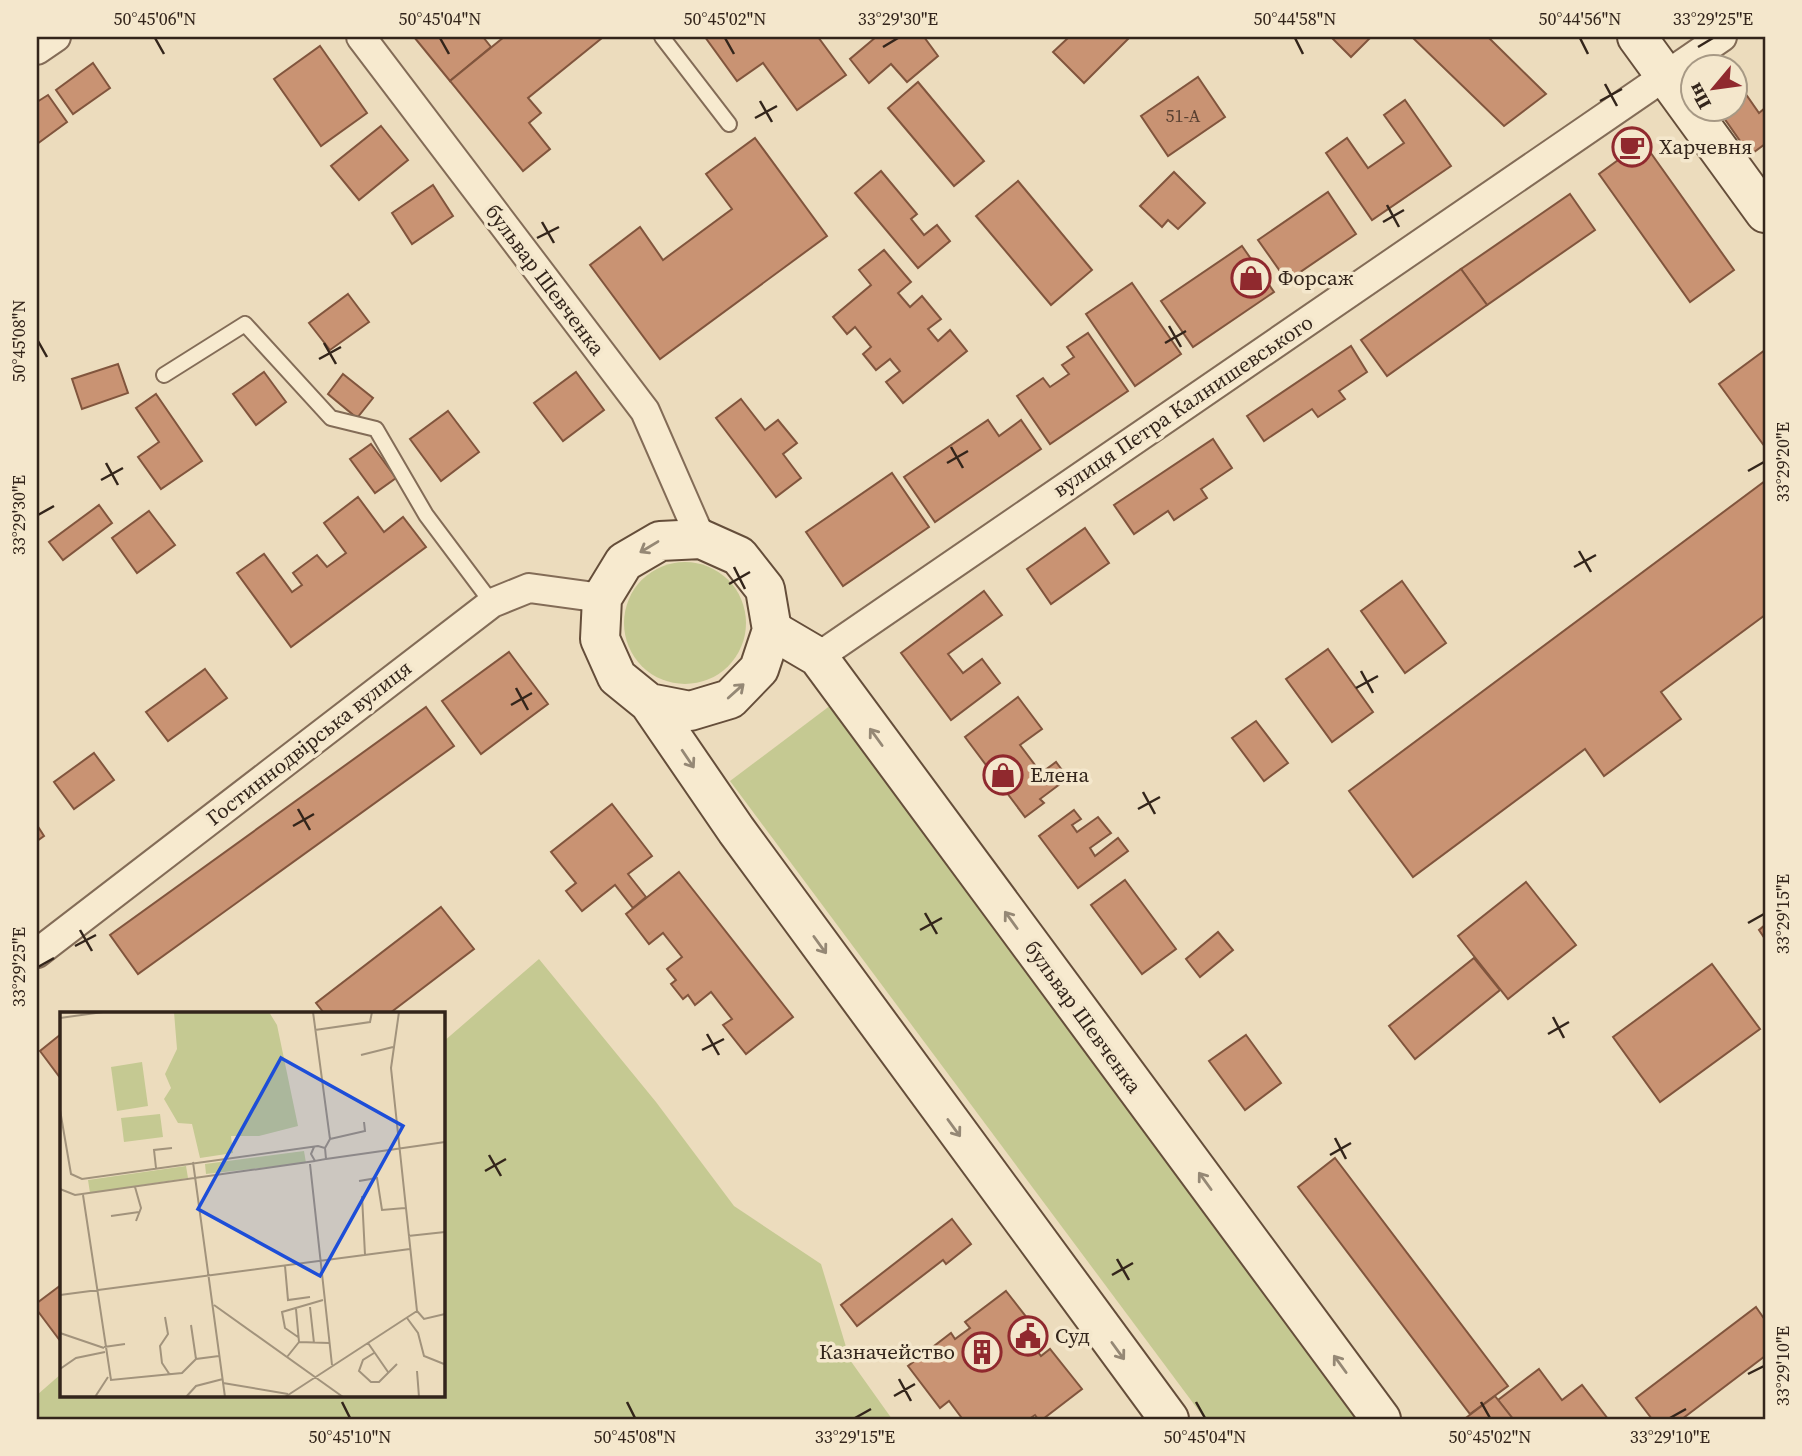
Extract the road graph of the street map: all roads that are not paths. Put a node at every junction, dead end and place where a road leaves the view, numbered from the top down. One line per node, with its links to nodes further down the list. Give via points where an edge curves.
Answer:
1 (56, 37): 6 (street)
2 (361, 37): 11 (street, бульвар Шевченка, via 645,411)
3 (662, 37): 8 (lane)
4 (1637, 37): 7 (main road)
5 (1722, 37): 7 (street, вулиця Петра Калнишевського)
6 (37, 50)
7 (1666, 75): 9 (main road); 15 (street, вулиця Петра Калнишевського)
8 (729, 124)
9 (1765, 213)
10 (164, 375): 13 (lane, via 245,324 331,418 376,429 426,515)
11 (701, 538): 12 (main road, one-way to 12, via 660,541 624,562); 14 (main road, via 739,556 765,589)
12 (602, 598): 13 (street, Гостиннодвірська вулиця, via 529,589); 16 (main road, via 600,639 617,677)
13 (492, 603): 17 (street, Гостиннодвірська вулиця)
14 (772, 630): 15 (main road, бульвар Шевченка); 16 (main road, one-way to 14, via 690,711 730,699 759,670)
15 (818, 657): 19 (main road, бульвар Шевченка, one-way to 15)
16 (649, 703): 18 (main road, one-way to 18, via 736,830)
17 (37, 953)
18 (1169, 1419)
19 (1381, 1419)

